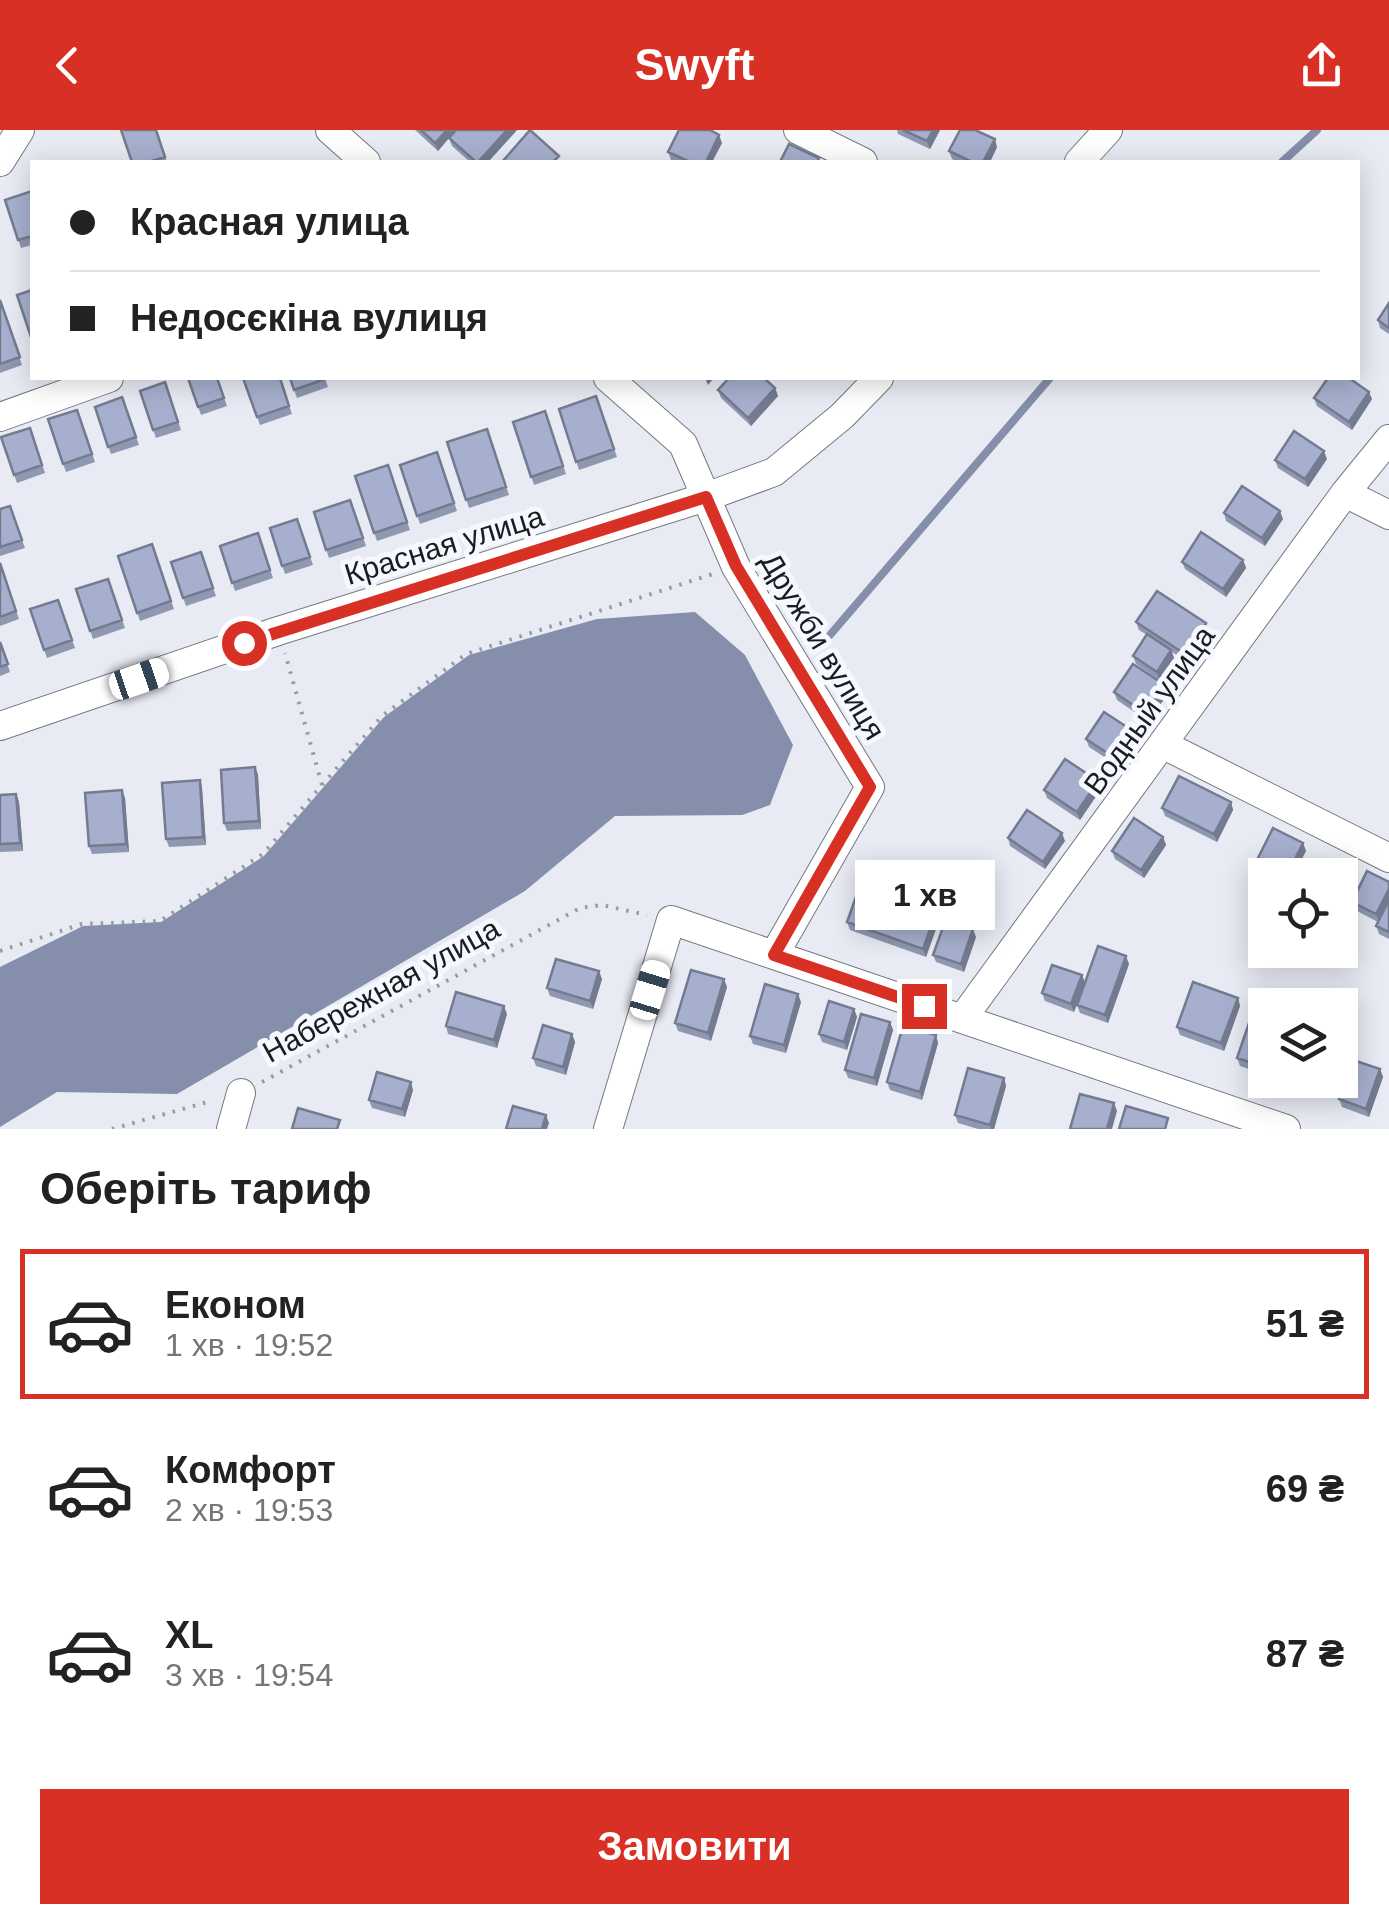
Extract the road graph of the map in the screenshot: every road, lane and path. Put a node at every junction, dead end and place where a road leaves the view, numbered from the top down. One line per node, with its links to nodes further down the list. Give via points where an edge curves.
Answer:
1 (20, 130): 8 (street)
2 (330, 130): 5 (street)
3 (798, 130): 6 (street)
4 (1108, 130): 7 (street)
5 (364, 160)
6 (858, 160)
7 (1080, 160)
8 (0, 162)
9 (104, 380): 12 (street)
10 (610, 380): 15 (street, Дружби вулиця, via 683,444)
11 (877, 380): 15 (street, Красная улица, via 774,472)
12 (0, 417)
13 (1389, 439): 14 (street, Водный улица)
14 (1345, 494): 16 (street); 20 (street, Водный улица)
15 (706, 497): 17 (street, Дружби вулиця); 18 (street, Красная улица)
16 (1389, 516)
17 (736, 566): 21 (path, via 466,654 382,716); 25 (street, Дружби вулиця, via 870,787)
18 (278, 631): 19 (street, Красная улица); 21 (path)
19 (0, 726)
20 (1164, 745): 22 (street); 26 (street, Водный улица)
21 (322, 786): 24 (path, via 263,854 160,921 82,924)
22 (1389, 858)
23 (671, 920): 25 (street); 27 (path, Набережная улица, via 580,908); 30 (street)
24 (0, 951)
25 (774, 955): 26 (street)
26 (962, 1019): 31 (street)
27 (241, 1093): 28 (path, Набережная улица); 29 (street)
28 (112, 1129)
29 (231, 1129)
30 (608, 1129)
31 (1286, 1129)

